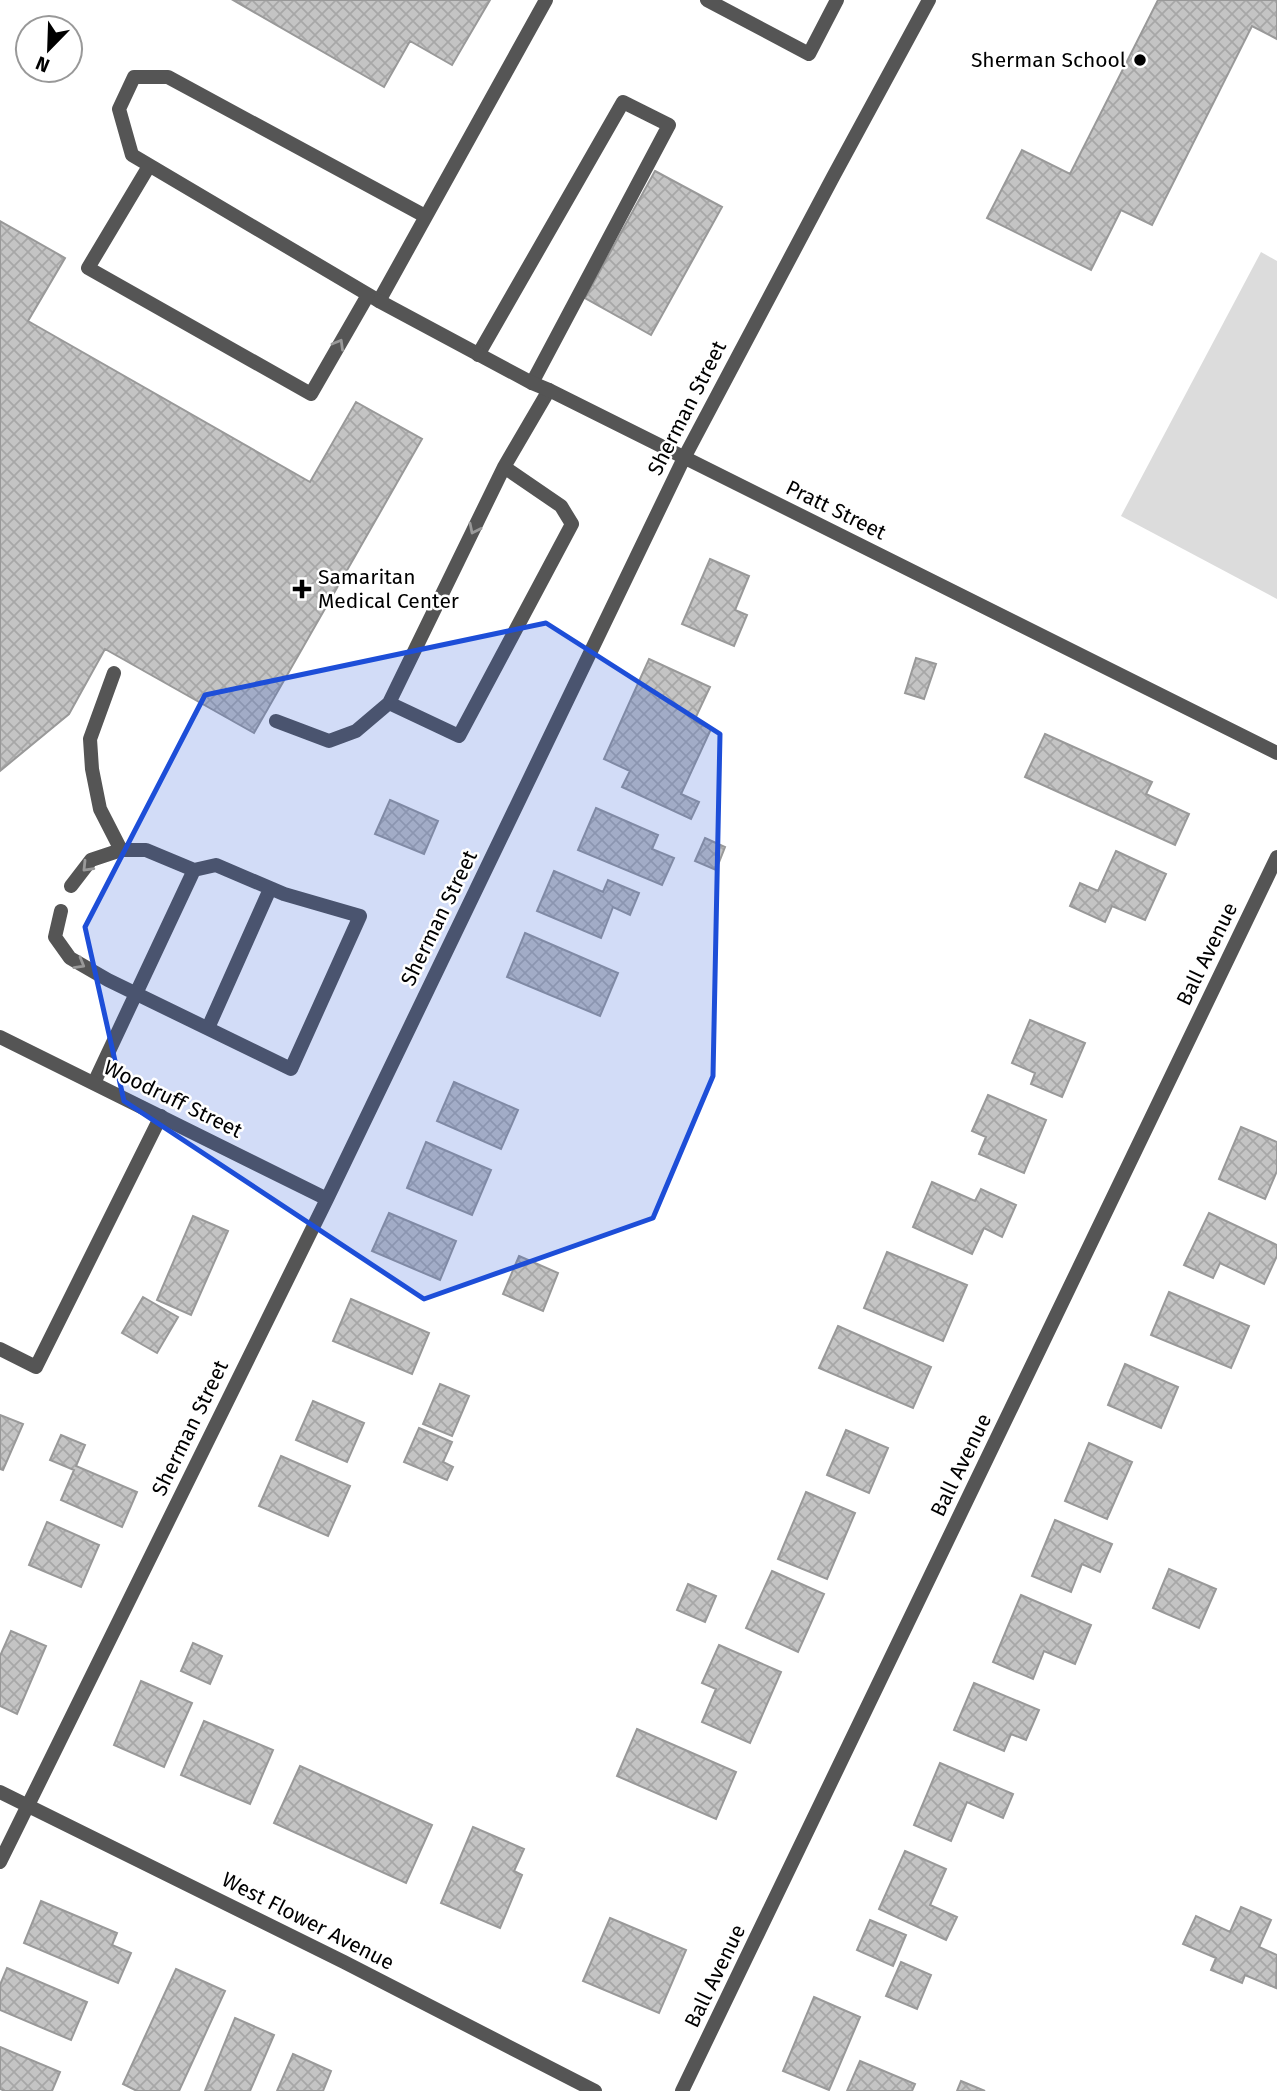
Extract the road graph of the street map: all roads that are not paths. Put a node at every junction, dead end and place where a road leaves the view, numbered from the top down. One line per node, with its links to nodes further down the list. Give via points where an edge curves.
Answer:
1 (546, 0): 6 (street)
2 (707, 0): 3 (street, via 809,54)
3 (837, 0)
4 (929, 0): 11 (street, Sherman Street)
5 (149, 166): 6 (street, Pratt Street, via 132,155 119,108 134,77 169,76); 7 (street, Pratt Street); 7 (street, one-way to 7, via 88,268 310,394)
6 (425, 216): 7 (street)
7 (373, 298): 8 (street, Pratt Street)
8 (478, 355): 9 (street, Pratt Street); 9 (street, via 623,102 669,125)
9 (532, 383): 10 (street, Pratt Street)
10 (549, 390): 11 (street, Pratt Street); 12 (street)
11 (684, 458): 16 (street, Pratt Street); 28 (street, Sherman Street)
12 (504, 467): 14 (street, one-way to 14); 14 (street, via 561,506 572,524 460,736)
13 (114, 673): 17 (street, via 89,740 100,809)
14 (389, 703): 15 (street, via 356,731 328,741)
15 (276, 721)
16 (1277, 753)
17 (121, 850): 19 (street, via 146,850); 20 (street, one-way to 20, via 91,860)
18 (1277, 857): 34 (street, Ball Avenue)
19 (194, 870): 21 (street, via 216,865); 23 (street)
20 (71, 886)
21 (270, 889): 24 (street); 24 (street, via 360,916 291,1069)
22 (61, 911): 23 (street, one-way to 23, via 55,937 70,958)
23 (137, 993): 24 (street); 26 (street)
24 (208, 1028)
25 (0, 1037): 26 (street, Woodruff Street)
26 (94, 1083): 27 (street, Woodruff Street)
27 (161, 1116): 28 (street, Woodruff Street); 29 (street, via 36,1367)
28 (327, 1199): 31 (street, Sherman Street)
29 (0, 1349)
30 (0, 1792): 31 (street, West Flower Avenue)
31 (28, 1805): 32 (street, Sherman Street); 33 (street, West Flower Avenue)
32 (0, 1862)
33 (595, 2091)
34 (682, 2091)

